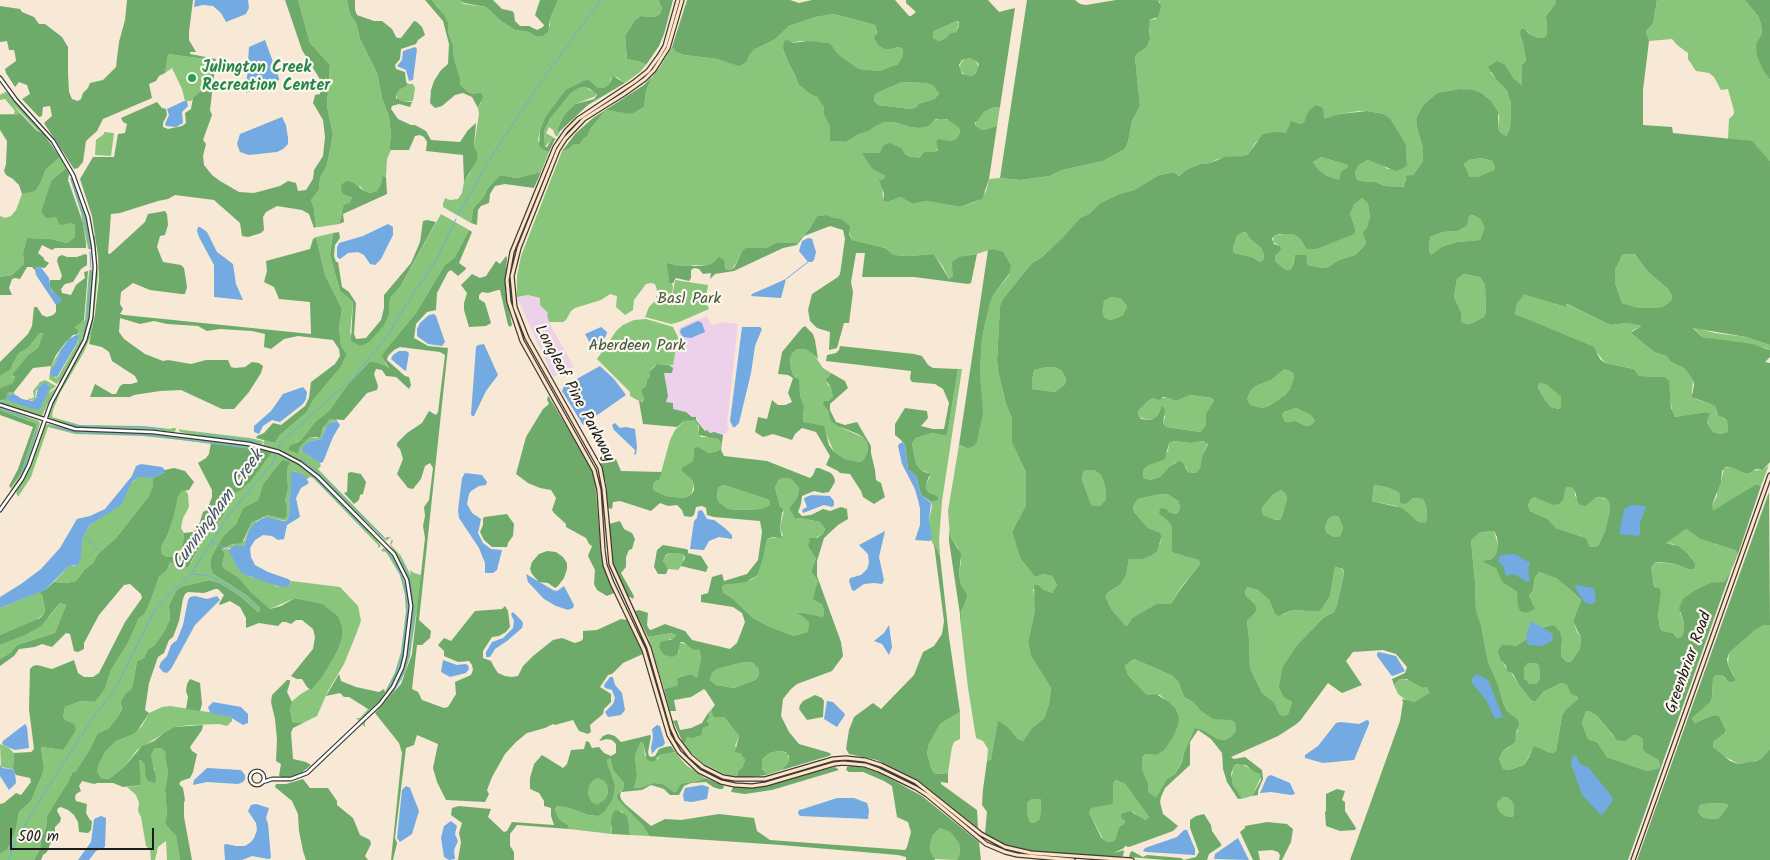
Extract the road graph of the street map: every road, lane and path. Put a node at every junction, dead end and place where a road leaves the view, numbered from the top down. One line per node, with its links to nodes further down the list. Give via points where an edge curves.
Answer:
1 (678, 0): 4 (main road, Longleaf Pine Parkway, via 665,46 648,71 584,114)
2 (682, 0): 4 (main road, Longleaf Pine Parkway, via 671,41 654,70)
3 (0, 78): 8 (street, via 48,135 67,164 86,208 93,245 94,285 88,334)
4 (568, 133): 5 (main road, Longleaf Pine Parkway, via 552,154 512,252 508,280); 6 (main road, Longleaf Pine Parkway, via 558,150 515,258 512,289)
5 (510, 302): 6 (main road, via 517,323); 14 (main road, Longleaf Pine Parkway, via 529,356 594,470 606,565 644,650 667,730 686,760 712,778 744,786 766,784 834,764 865,765 927,795 986,844 1005,852)
6 (522, 326): 14 (main road, Longleaf Pine Parkway, via 534,354 600,468 611,564 650,648 672,728 690,756 715,773 744,780 765,779 833,759 869,761 925,788 988,839)
7 (0, 406): 8 (street)
8 (44, 420): 10 (street, via 27,470); 12 (street, via 74,429 153,432 274,450 318,476 392,552 402,568 410,594 404,662 397,679 384,700 307,773 291,779)
9 (1770, 475): 17 (main road, Greenbriar Road)
10 (0, 510)
11 (264, 775): 12 (street); 13 (street); 13 (street, via 256,771 250,777 255,785)
12 (272, 779): 13 (street)
13 (263, 782)
14 (1032, 855): 15 (main road, Longleaf Pine Parkway); 16 (main road, Longleaf Pine Parkway)
15 (1073, 860)
16 (1132, 860)
17 (1633, 860)

